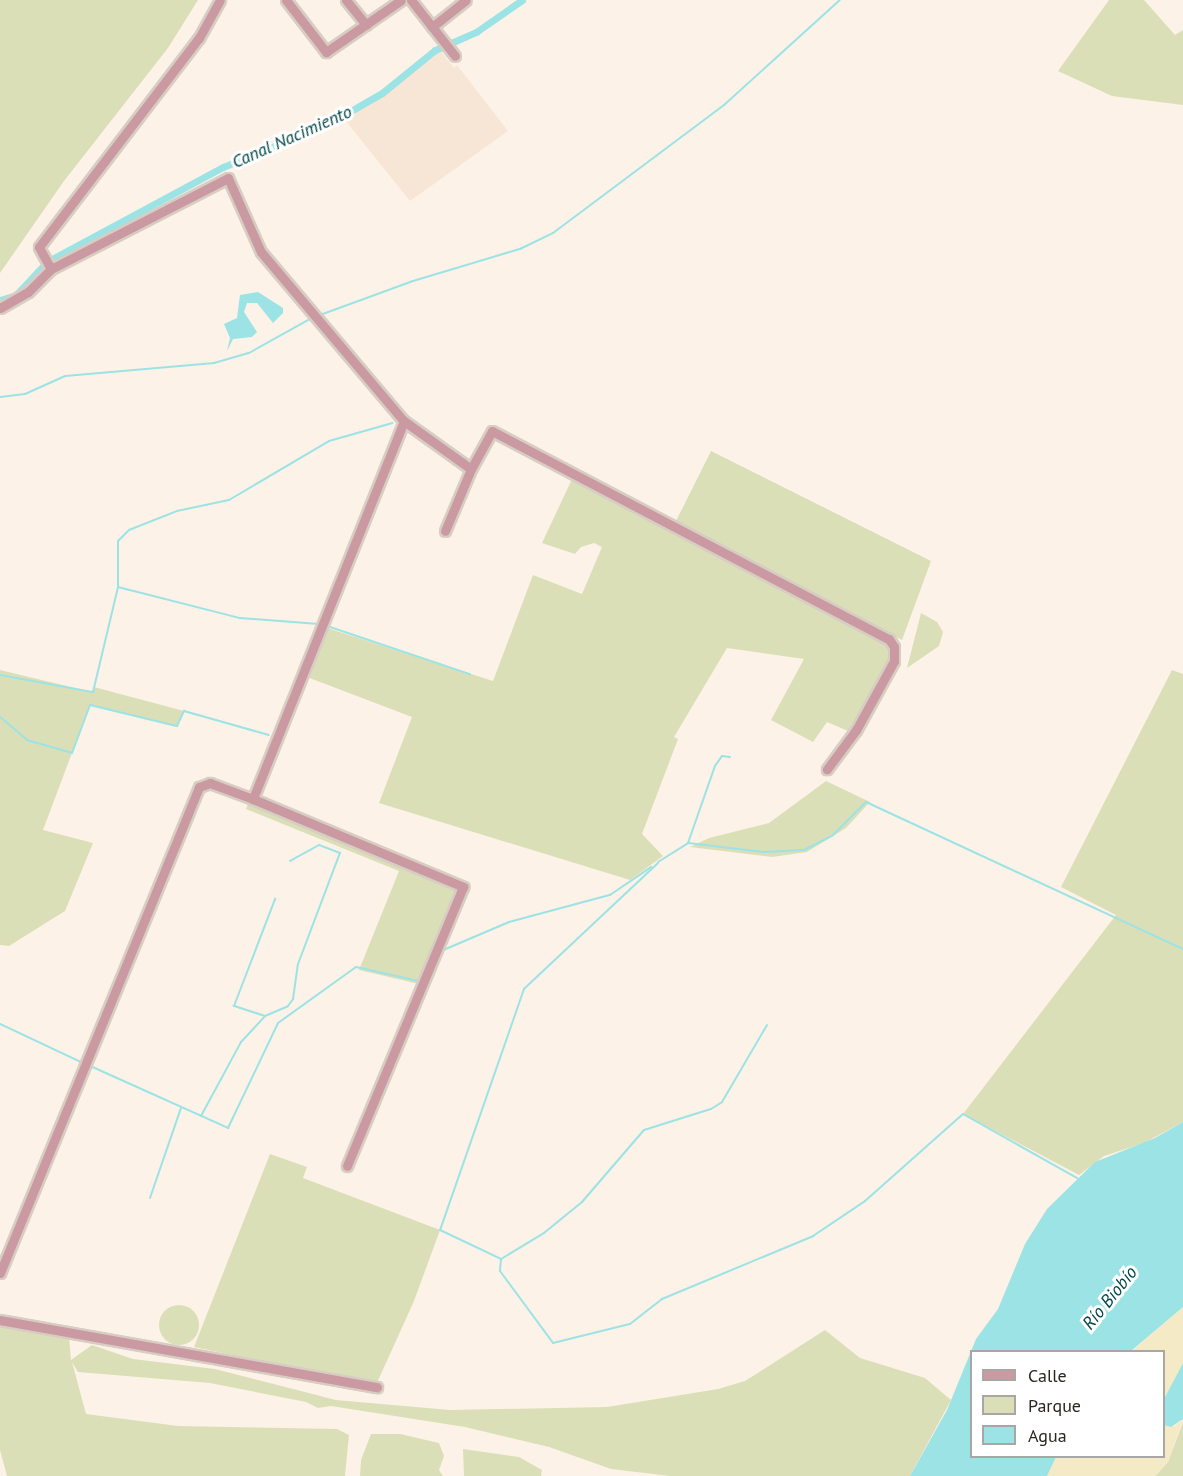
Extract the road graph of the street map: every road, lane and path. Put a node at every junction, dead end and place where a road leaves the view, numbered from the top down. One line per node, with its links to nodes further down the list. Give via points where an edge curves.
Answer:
1 (220, 0): 10 (street, via 199,38 39,247)
2 (346, 0): 7 (street)
3 (401, 0): 7 (street)
4 (411, 0): 8 (street)
5 (466, 0): 8 (street)
6 (291, 2): 7 (street, via 326,52)
7 (366, 25)
8 (432, 27): 9 (street)
9 (455, 56)
10 (51, 269): 11 (street, via 28,292); 12 (street, via 228,178 261,252)
11 (0, 308)
12 (404, 421): 13 (street); 16 (street)
13 (471, 469): 14 (street); 15 (street, via 492,431 889,639 894,647 894,661 856,730)
14 (445, 531)
15 (827, 769)
16 (253, 799): 17 (street, via 463,886); 18 (street, via 210,783 199,787)
17 (347, 1167)
18 (0, 1273)
19 (0, 1320): 20 (street)
20 (377, 1387)

